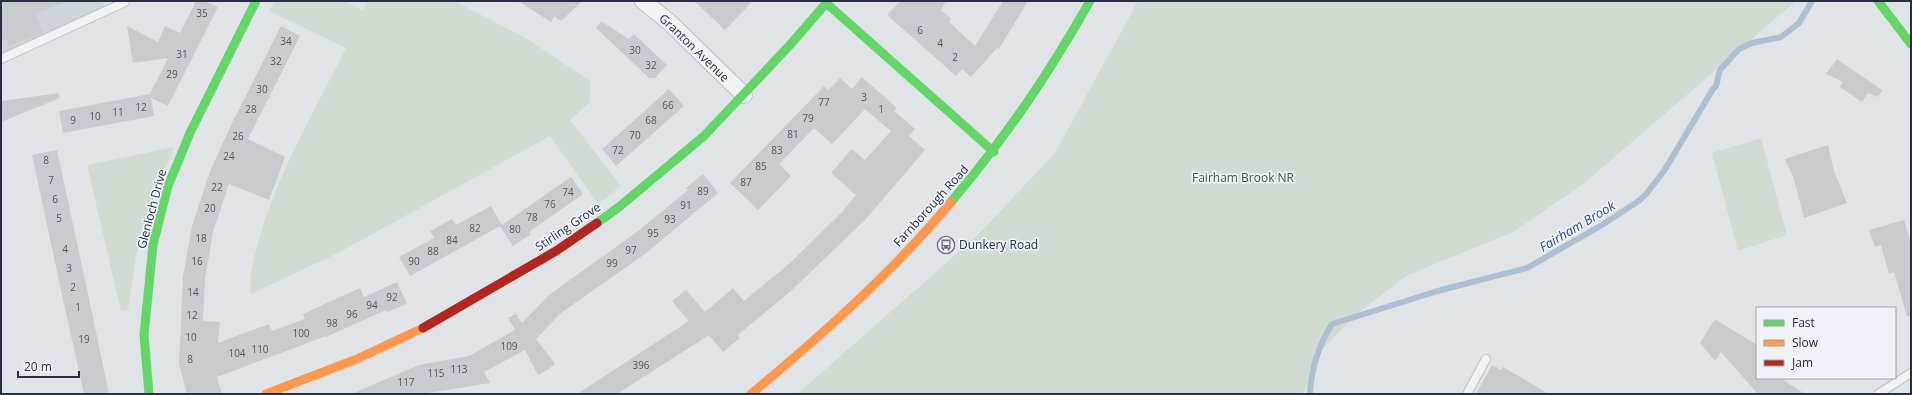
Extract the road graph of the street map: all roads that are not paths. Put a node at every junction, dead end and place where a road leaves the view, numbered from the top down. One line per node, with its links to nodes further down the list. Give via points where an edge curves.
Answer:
1 (256, 1): 13 (street, Glenloch Drive, via 190,133 168,186 153,245 144,335)
2 (643, 1): 9 (street, Granton Avenue, via 668,21)
3 (1090, 1): 10 (street, Farnborough Road, via 1033,95)
4 (1878, 1): 7 (street)
5 (125, 2): 8 (lane)
6 (827, 2): 9 (street, Stirling Grove); 10 (street)
7 (1911, 44)
8 (1, 59)
9 (744, 96): 14 (street, Stirling Grove, via 704,136 618,207 556,250 429,325 357,358)
10 (994, 152): 15 (street, Farnborough Road, via 892,267 833,324)
11 (1486, 359): 16 (lane)
12 (1911, 373): 17 (lane)
13 (149, 394)
14 (266, 394)
15 (751, 394)
16 (1467, 394)
17 (1878, 394)

